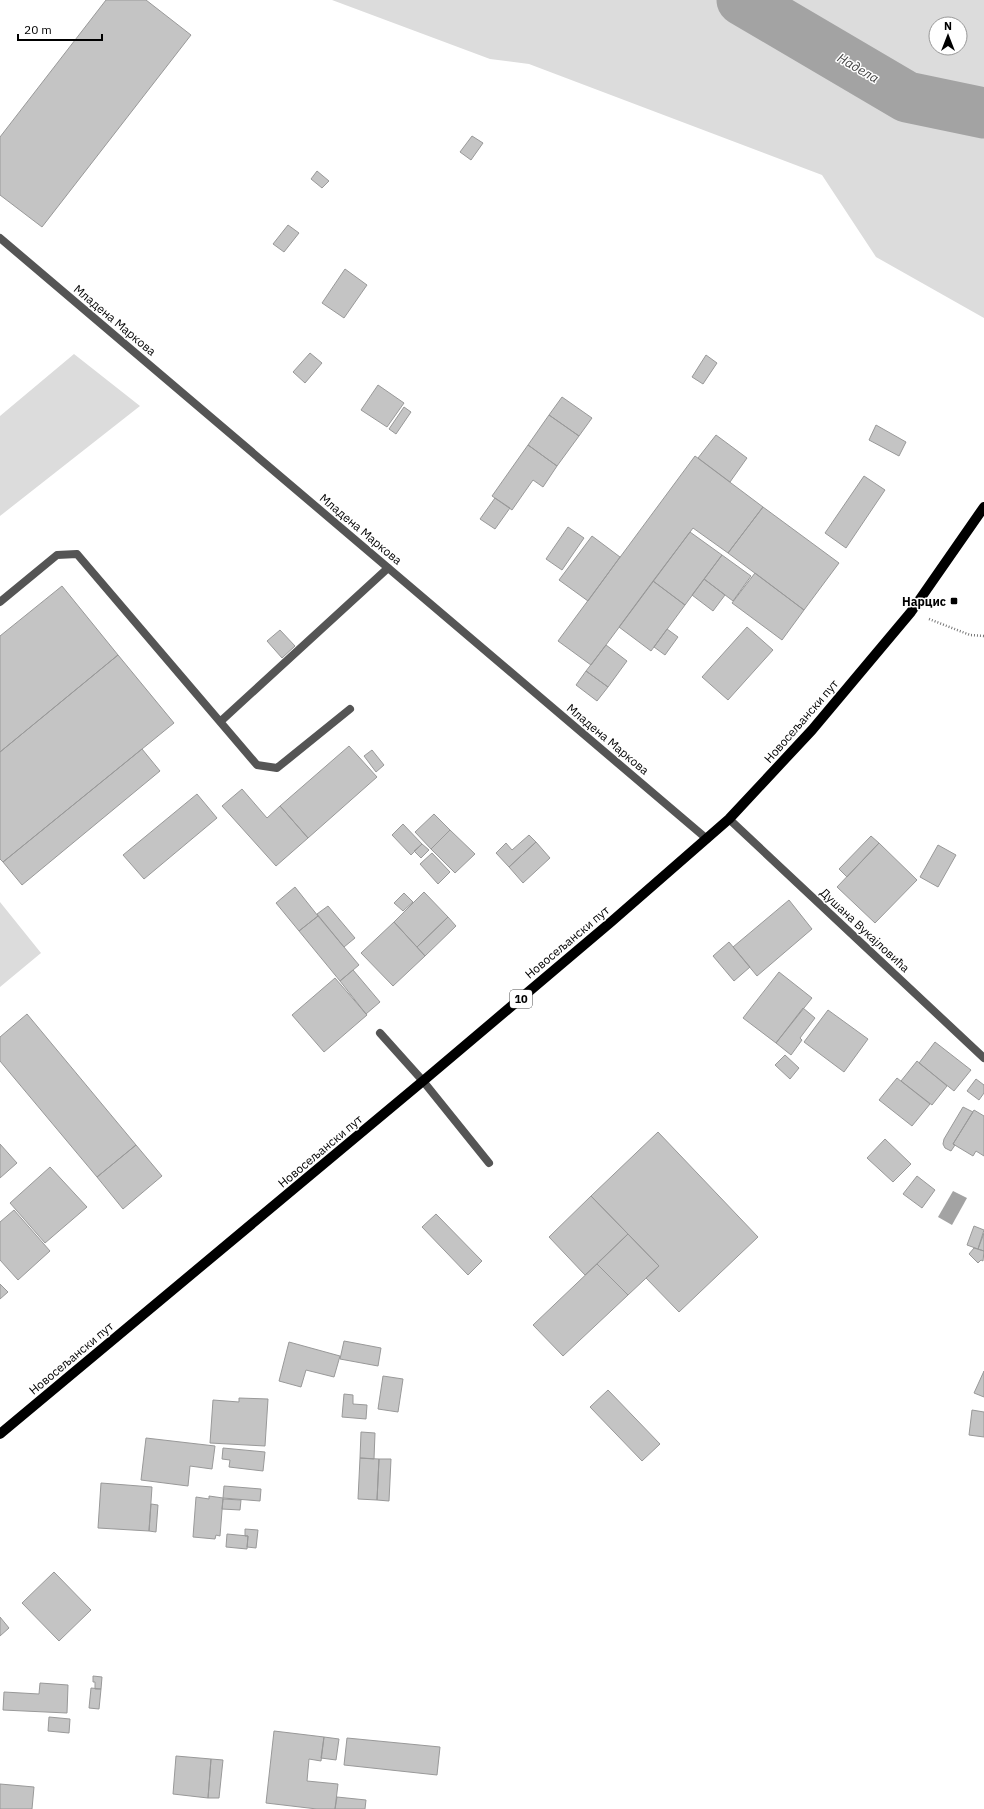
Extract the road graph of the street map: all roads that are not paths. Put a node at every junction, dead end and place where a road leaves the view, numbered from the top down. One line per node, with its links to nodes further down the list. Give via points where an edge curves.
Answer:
1 (0, 238): 3 (street, Младена Маркова)
2 (984, 507): 7 (main road, Новосељански пут / 10, via 910,612 812,730)
3 (388, 568): 6 (street); 8 (street, Младена Маркова)
4 (0, 602): 6 (street, via 57,555 77,554)
5 (350, 709): 6 (street, via 277,768 257,765)
6 (221, 721)
7 (729, 819): 8 (main road, Новосељански пут / 10); 10 (street, Душана Вукајловића)
8 (707, 839): 11 (main road, Новосељански пут / 10)
9 (380, 1033): 11 (street)
10 (984, 1058)
11 (423, 1081): 12 (street); 13 (main road, Новосељански пут / 10)
12 (489, 1163)
13 (0, 1434)

